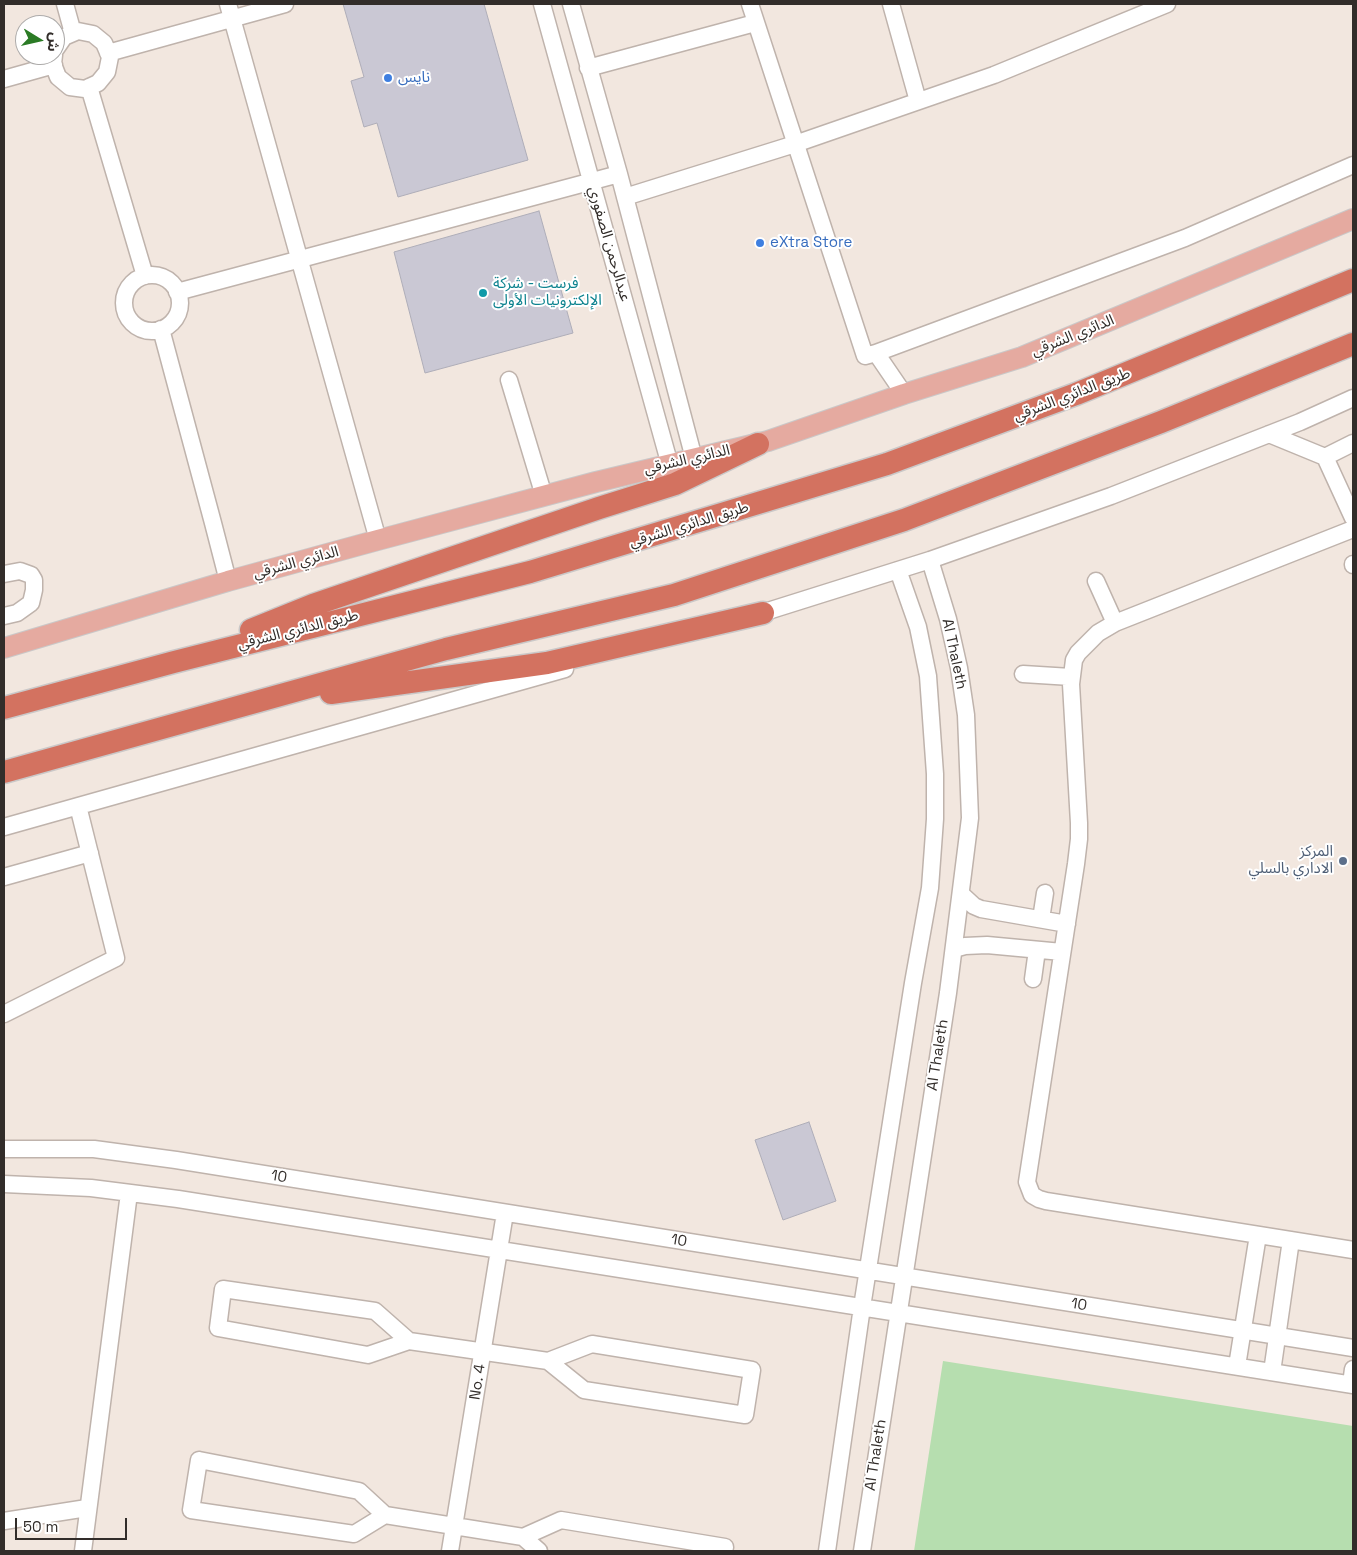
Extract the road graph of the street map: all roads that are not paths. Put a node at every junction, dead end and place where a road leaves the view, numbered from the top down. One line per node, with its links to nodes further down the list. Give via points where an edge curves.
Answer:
1 (65, 4): 10 (street)
2 (285, 4): 8 (street)
3 (542, 4): 22 (street, عبدالرحمن الصفوري)
4 (571, 4): 15 (street, عبدالرحمن الصفوري)
5 (750, 4): 9 (street)
6 (890, 4): 18 (street)
7 (1167, 4): 18 (street, via 994,75)
8 (230, 11): 12 (street); 25 (street)
9 (755, 23): 15 (street); 19 (street)
10 (73, 33): 11 (street); 12 (street, via 93,34 104,43)
11 (65, 37)
12 (108, 53): 17 (street, via 107,72 98,83)
13 (36, 65): 16 (street)
14 (56, 65): 17 (street, via 58,77 70,87)
15 (588, 68): 21 (street, عبدالرحمن الصفوري)
16 (4, 79)
17 (89, 87): 26 (street)
18 (918, 101): 19 (street)
19 (795, 144): 23 (street); 31 (street, via 865,356)
20 (1353, 165): 31 (street, via 1185,238)
21 (619, 174): 22 (street); 23 (street, عبدالرحمن الصفوري)
22 (592, 182): 25 (street); 40 (street, عبدالرحمن الصفوري)
23 (625, 196): 39 (street, عبدالرحمن الصفوري)
24 (1353, 219): 33 (main road, الدائري الشرقي, via 1022,357)
25 (299, 259): 28 (street); 44 (street)
26 (145, 276): 28 (street, via 164,276); 29 (street, via 135,280 126,291 124,306 129,320 140,329 155,332)
27 (1353, 280): 54 (highway, طريق الدائري الشرقي, via 1076,394 887,464 530,572)
28 (177, 292): 29 (street, via 180,299 178,315)
29 (161, 329): 48 (street)
30 (1353, 344): 57 (highway, via 1161,422 904,520 674,595 446,649)
31 (876, 353): 33 (street)
32 (510, 380): 41 (street)
33 (904, 394): 37 (main road, الدائري الشرقي)
34 (1353, 398): 35 (street)
35 (1269, 434): 38 (street); 45 (street, via 1111,496)
36 (1353, 443): 38 (street)
37 (758, 444): 39 (highway)
38 (1325, 457): 42 (street)
39 (696, 466): 40 (highway)
40 (673, 474): 41 (main road, الدائري الشرقي, via 596,482); 54 (highway, via 599,508 313,605)
41 (544, 496): 44 (main road, الدائري الشرقي)
42 (1353, 518)
43 (1353, 529): 52 (street)
44 (378, 540): 48 (main road, الدائري الشرقي)
45 (930, 560): 46 (street); 64 (street, Al Thaleth, via 948,619 966,716 970,818)
46 (898, 570): 50 (street); 81 (street, Al Thaleth, via 918,627 928,676 935,819 930,888 912,983)
47 (4, 574): 51 (street, via 20,570 31,574 34,580 31,603 17,613)
48 (228, 581): 53 (main road, الدائري الشرقي)
49 (1096, 581): 52 (street)
50 (763, 613): 57 (highway, via 547,663); 60 (street)
51 (4, 616)
52 (1115, 623): 56 (street, via 1078,653)
53 (4, 648)
54 (174, 662): 58 (highway, طريق الدائري الشرقي)
55 (1023, 674): 56 (street)
56 (1071, 677): 67 (street, via 1079,823)
57 (240, 705): 59 (highway)
58 (4, 708)
59 (4, 772)
60 (78, 806): 61 (street); 62 (street)
61 (4, 827)
62 (90, 853): 63 (street); 72 (street, via 116,958)
63 (4, 877)
64 (960, 894): 66 (street, via 981,909); 68 (street, Al Thaleth)
65 (1045, 894): 66 (street)
66 (1041, 919): 67 (street)
67 (1067, 924): 70 (street)
68 (954, 949): 69 (street, via 981,945); 82 (street, Al Thaleth)
69 (1037, 950): 70 (street); 71 (street)
70 (1062, 952): 77 (street, via 1027,1178 1032,1194 1039,1200)
71 (1033, 979)
72 (4, 1014)
73 (4, 1148): 76 (street, 10, via 94,1149)
74 (4, 1184): 75 (street)
75 (129, 1192): 79 (street); 94 (street)
76 (505, 1213): 79 (street, No. 4); 81 (street, 10)
77 (1258, 1235): 78 (street); 85 (street)
78 (1291, 1240): 80 (street); 86 (street)
79 (499, 1250): 83 (street); 89 (street, No. 4)
80 (1353, 1250)
81 (868, 1271): 82 (street, 10); 83 (street, Al Thaleth)
82 (904, 1276): 84 (street, Al Thaleth); 85 (street, 10)
83 (862, 1307): 84 (street); 103 (street, Al Thaleth)
84 (898, 1313): 91 (street); 104 (street, Al Thaleth)
85 (1242, 1331): 86 (street, 10); 91 (street)
86 (1278, 1336): 88 (street, 10); 92 (street)
87 (409, 1341): 87 (street, via 375,1311 223,1289 218,1328 368,1355); 89 (street)
88 (1353, 1348)
89 (483, 1351): 90 (street); 97 (street, No. 4)
90 (548, 1361): 90 (street, via 592,1344 752,1370 745,1415 584,1390)
91 (1237, 1366): 92 (street)
92 (1272, 1372): 93 (street)
93 (1352, 1379)
94 (87, 1508): 96 (street); 99 (street)
95 (384, 1515): 95 (street, via 359,1491 199,1460 192,1510 354,1534); 97 (street)
96 (4, 1521)
97 (454, 1526): 98 (street); 100 (street, No. 4)
98 (523, 1537): 101 (street); 102 (street, via 561,1520 725,1547)
99 (83, 1551)
100 (450, 1551)
101 (539, 1551)
102 (724, 1551)
103 (827, 1551)
104 (862, 1551)

